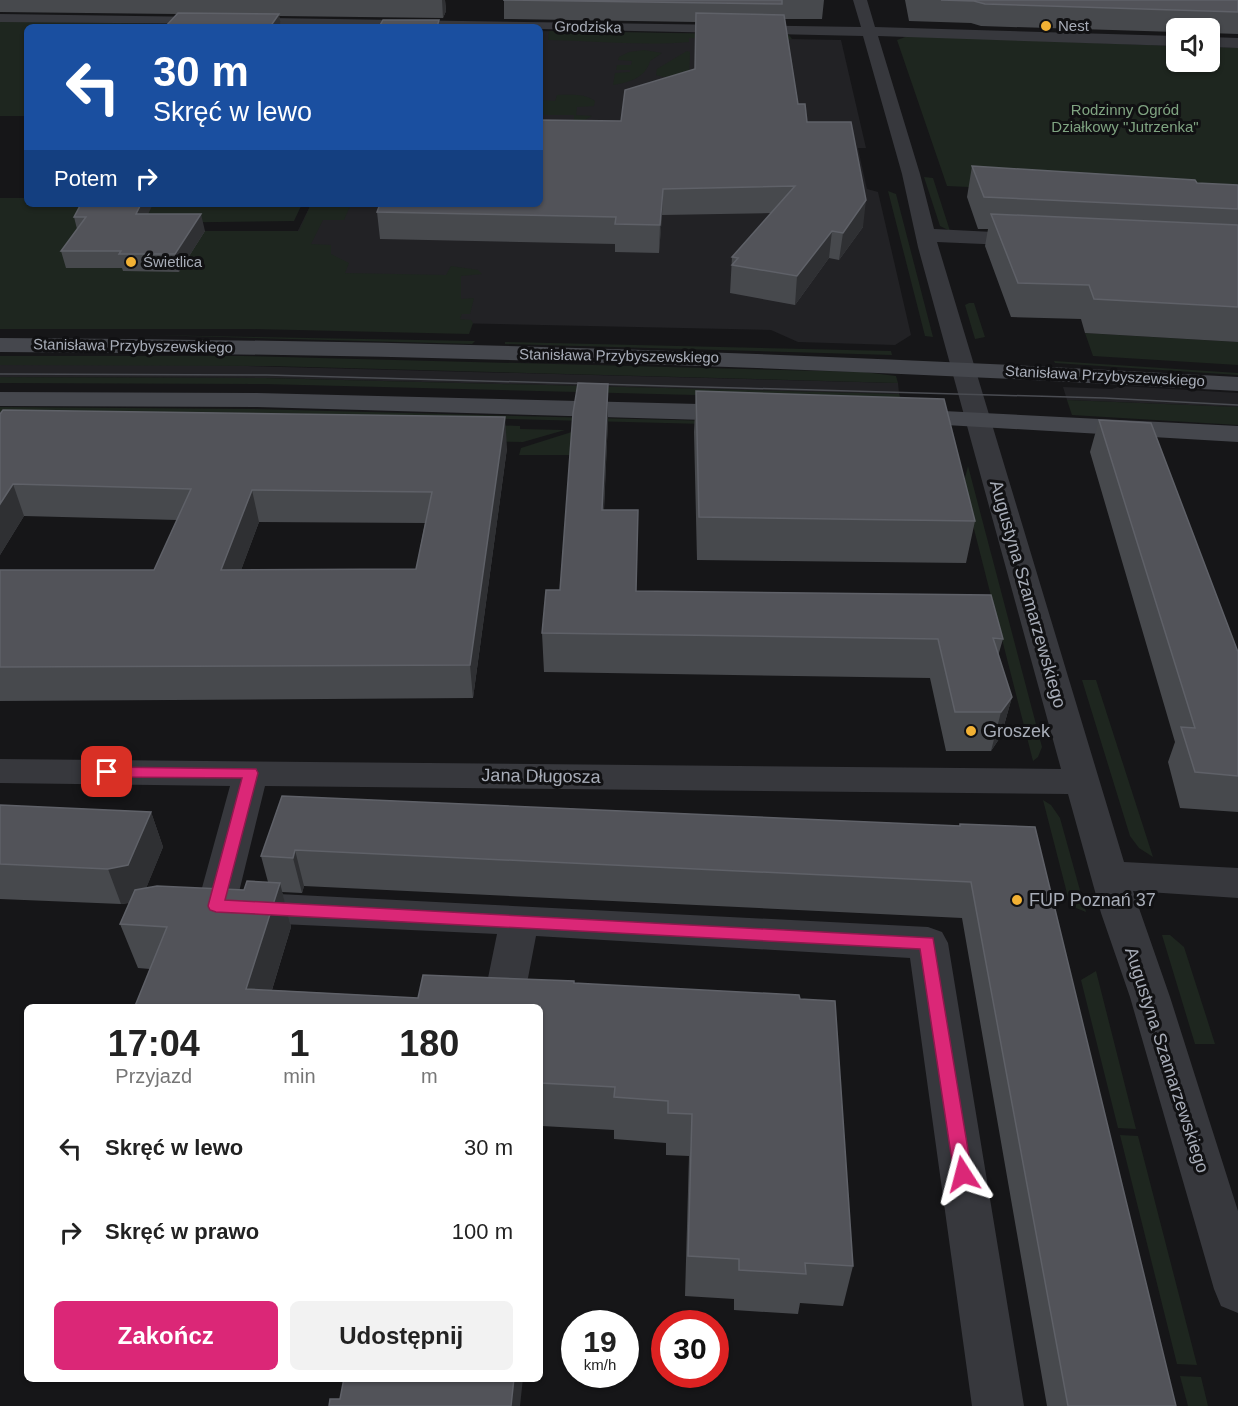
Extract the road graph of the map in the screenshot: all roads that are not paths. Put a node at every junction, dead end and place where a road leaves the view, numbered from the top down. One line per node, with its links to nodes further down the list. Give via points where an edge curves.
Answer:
1 (860, 0): 7 (street, Augustyna Szamarzewskiego)
2 (385, 7): 4 (street)
3 (0, 18): 4 (street, Grodziska)
4 (377, 22): 5 (street, Grodziska)
5 (461, 24)
6 (543, 26): 7 (street, Grodziska)
7 (869, 32): 8 (street, Grodziska); 11 (street, Augustyna Szamarzewskiego)
8 (1166, 41)
9 (1220, 42): 10 (street)
10 (1238, 43)
11 (925, 236): 12 (street); 14 (street, Augustyna Szamarzewskiego)
12 (1051, 241)
13 (0, 345): 14 (main road, Stanisława Przybyszewskiego, via 447,352)
14 (964, 368): 15 (main road, Stanisława Przybyszewskiego); 19 (street, Augustyna Szamarzewskiego)
15 (1238, 384)
16 (0, 399): 17 (main road, via 257,400)
17 (767, 413)
18 (884, 416): 19 (main road)
19 (979, 420): 20 (main road); 23 (street, Augustyna Szamarzewskiego)
20 (1238, 434)
21 (0, 771): 22 (street, Jana Długosza)
22 (251, 773): 23 (street, Jana Długosza); 26 (street, via 198,909)
23 (1082, 782): 24 (street, Augustyna Szamarzewskiego)
24 (1109, 875): 25 (street); 28 (street, Augustyna Szamarzewskiego)
25 (1238, 883)
26 (520, 920): 27 (street); 29 (street, via 928,943)
27 (508, 978)
28 (1238, 1289)
29 (998, 1406)

